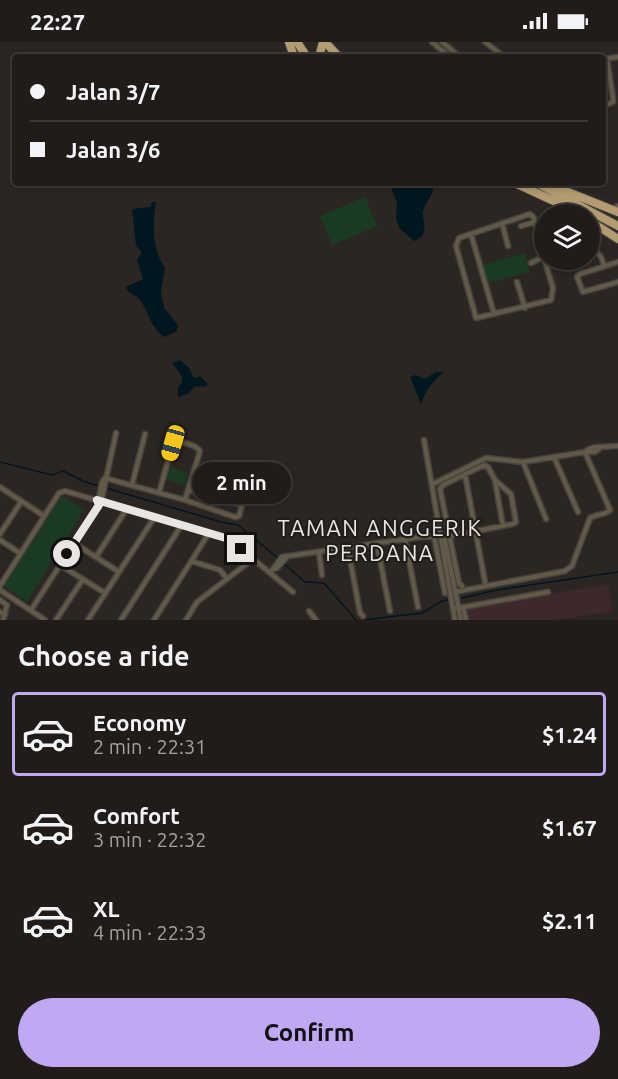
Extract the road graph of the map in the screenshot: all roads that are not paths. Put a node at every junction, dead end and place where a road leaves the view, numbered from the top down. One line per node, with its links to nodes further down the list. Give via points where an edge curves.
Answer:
1 (324, 42): 6 (highway)
2 (432, 42): 7 (street)
3 (442, 42): 8 (street)
4 (485, 42): 5 (street)
5 (494, 50): 9 (street); 10 (street)
6 (336, 54)
7 (446, 54)
8 (456, 54)
9 (495, 54)
10 (500, 54)
11 (606, 64): 12 (street, via 613,99)
12 (606, 106)
13 (522, 186): 16 (highway)
14 (543, 186): 23 (highway)
15 (553, 186): 17 (highway)
16 (562, 204)
17 (618, 212)
18 (534, 220): 20 (street, via 530,214)
19 (534, 222): 22 (street)
20 (502, 223): 26 (street); 28 (street)
21 (600, 225): 25 (highway)
22 (521, 226)
23 (618, 226)
24 (600, 227): 27 (highway)
25 (618, 233)
26 (471, 234): 38 (street); 38 (street, via 459,238 456,246 475,316)
27 (618, 239)
28 (508, 246)
29 (600, 256): 33 (street)
30 (534, 261): 32 (street)
31 (618, 262): 33 (street)
32 (531, 263)
33 (604, 265): 36 (street, via 578,275 581,289)
34 (547, 270): 37 (street, via 552,298)
35 (517, 282): 37 (street)
36 (618, 282)
37 (525, 308): 38 (street)
38 (494, 314)
39 (116, 433): 48 (street)
40 (145, 434): 50 (street)
41 (424, 440): 51 (street)
42 (618, 446): 43 (street)
43 (585, 452): 44 (street); 93 (street, via 609,512 590,518 572,566 568,570)
44 (554, 457): 45 (street); 60 (street)
45 (524, 462): 51 (street, via 486,458); 63 (street)
46 (465, 474): 49 (street, via 484,465); 66 (street); 71 (street, via 440,489)
47 (193, 476): 53 (street); 54 (street, via 199,448 177,441 173,443); 58 (street, via 243,491)
48 (104, 480): 50 (street); 55 (street)
49 (495, 480): 65 (street); 65 (street, via 511,494 516,522)
50 (132, 484): 54 (street)
51 (433, 484): 70 (street)
52 (0, 488): 57 (street)
53 (189, 490): 56 (street); 58 (street)
54 (159, 493): 56 (street)
55 (99, 500): 59 (street); 61 (street, via 61,492); 74 (street)
56 (185, 500): 58 (street, via 235,517)
57 (21, 502): 61 (street); 67 (street)
58 (241, 506)
59 (126, 510): 62 (street); 79 (street)
60 (578, 512)
61 (44, 516): 77 (street)
62 (154, 518): 64 (street); 84 (street)
63 (546, 519)
64 (181, 526): 68 (street); 109 (street)
65 (503, 526): 66 (street)
66 (476, 532): 71 (street); 88 (street)
67 (0, 534)
68 (209, 534): 80 (street, via 229,539); 81 (street)
69 (434, 536): 70 (street); 73 (street); 96 (street)
70 (441, 536): 71 (street); 93 (street); 99 (street)
71 (450, 536): 90 (street)
72 (0, 540): 77 (street)
73 (405, 540): 75 (street); 98 (street)
74 (74, 543): 79 (street); 82 (street)
75 (376, 544): 76 (street); 102 (street)
76 (348, 548): 78 (street); 104 (street)
77 (20, 553): 89 (street)
78 (319, 553): 83 (street, via 285,558); 85 (street)
79 (96, 557): 84 (street)
80 (253, 559): 83 (street); 87 (street)
81 (191, 561): 87 (street, via 220,570); 110 (street)
82 (60, 565): 86 (street); 100 (street)
83 (274, 569): 92 (street)
84 (119, 572): 95 (street)
85 (322, 575)
86 (83, 579): 95 (street); 107 (street)
87 (227, 579): 111 (street, via 197,602)
88 (485, 582)
89 (0, 586)
90 (462, 586)
91 (0, 590): 100 (street)
92 (293, 591)
93 (455, 592): 99 (street)
94 (548, 592): 99 (street)
95 (105, 593): 108 (street)
96 (445, 593)
97 (0, 600): 105 (street, via 8,605)
98 (418, 607)
99 (458, 608): 113 (street); 114 (street); 115 (street)
100 (31, 610): 106 (street)
101 (309, 611): 112 (street)
102 (390, 611)
103 (0, 612): 105 (street)
104 (363, 616)
105 (4, 618)
106 (45, 620)
107 (56, 620)
108 (88, 620)
109 (121, 620)
110 (154, 620)
111 (186, 620)
112 (316, 620)
113 (455, 620)
114 (461, 620)
115 (466, 620)

